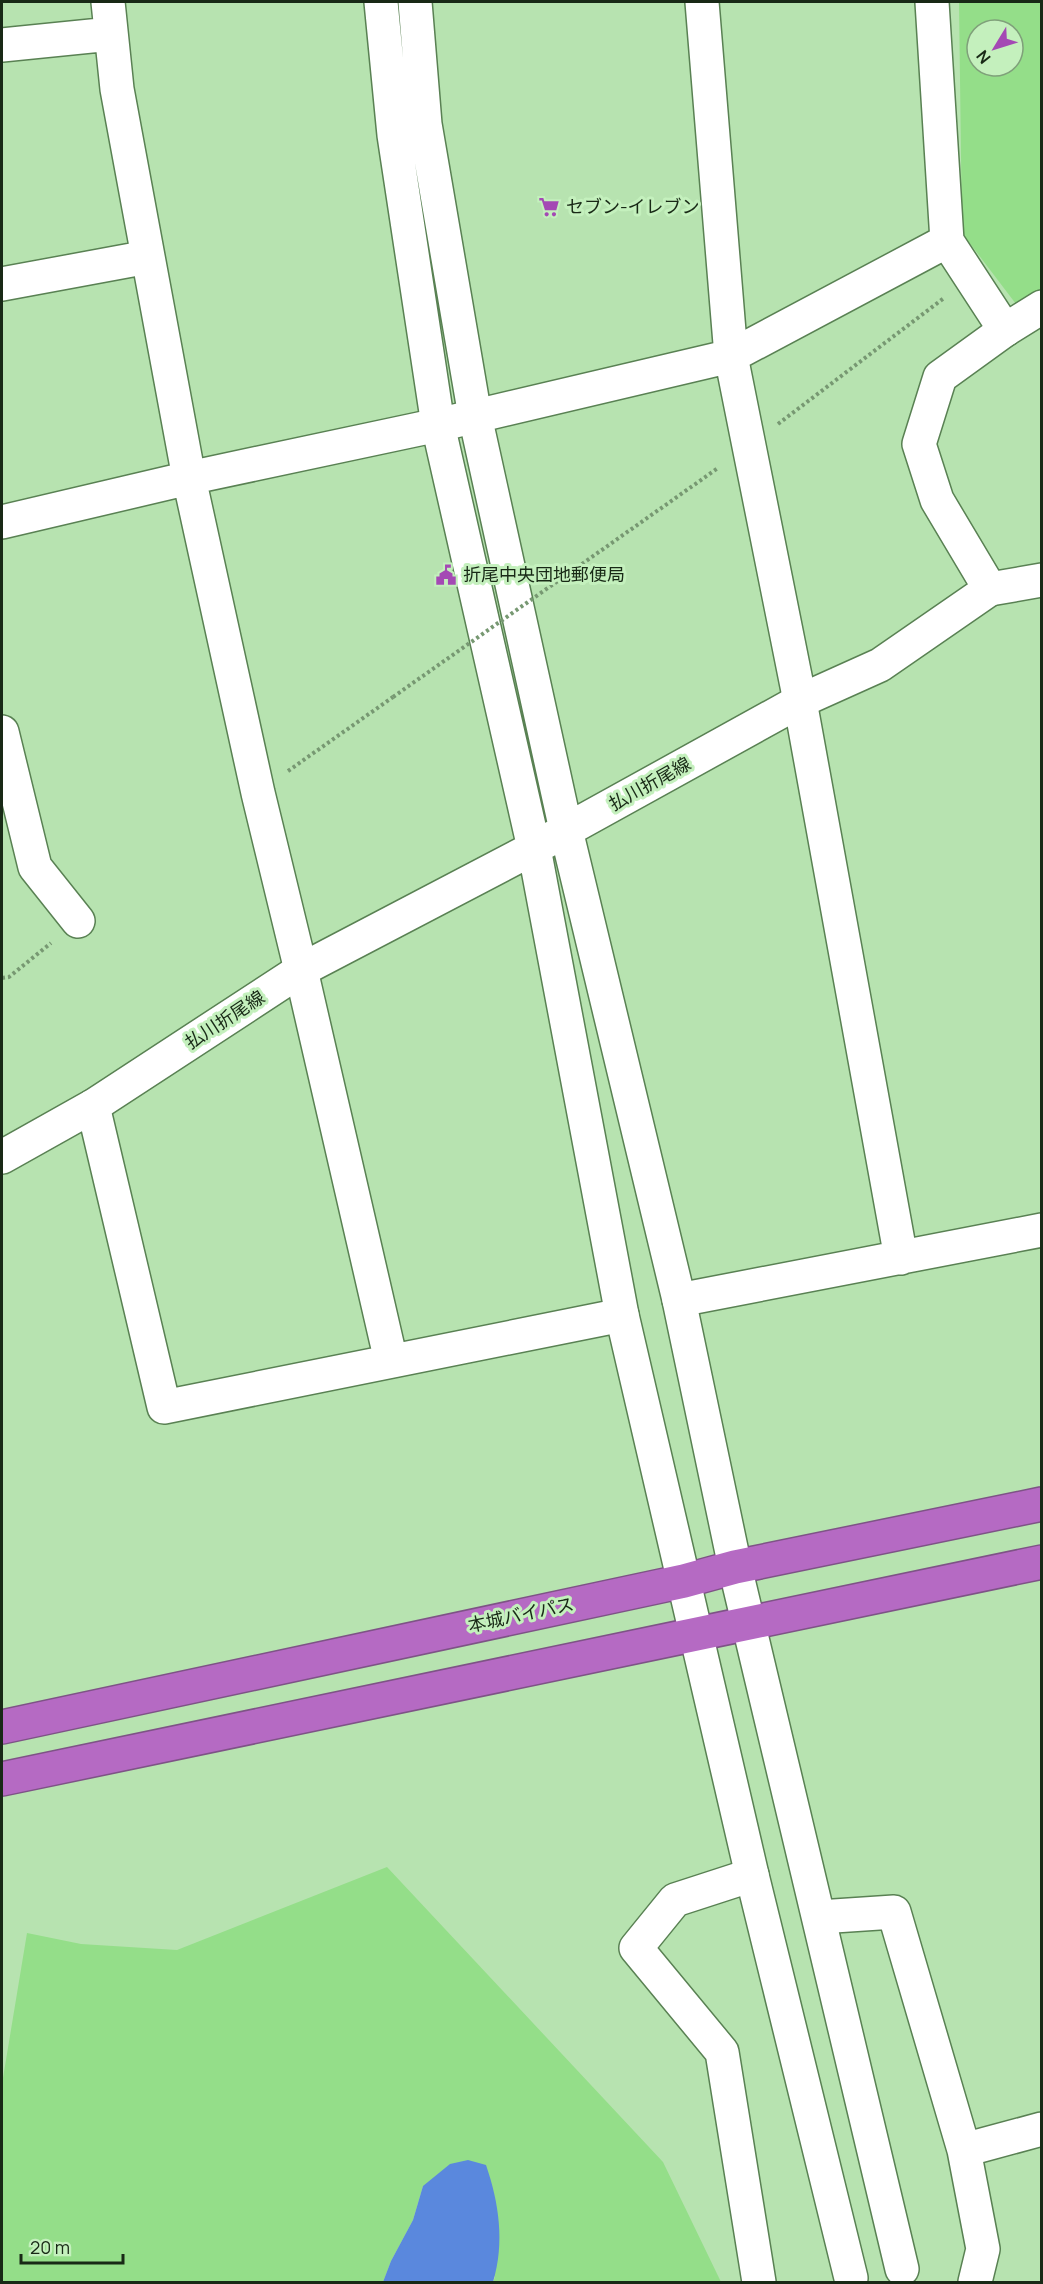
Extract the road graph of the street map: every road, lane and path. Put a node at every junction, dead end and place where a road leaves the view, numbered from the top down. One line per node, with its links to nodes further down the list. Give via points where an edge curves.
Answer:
1 (108, 2): 6 (street)
2 (381, 2): 15 (street, via 394,135)
3 (415, 2): 14 (street, via 425,124)
4 (702, 2): 13 (street)
5 (932, 2): 8 (street)
6 (111, 34): 7 (street); 9 (street, via 117,89)
7 (2, 45)
8 (947, 241): 12 (street); 13 (street)
9 (148, 257): 10 (street); 16 (street)
10 (2, 284)
11 (1041, 307): 12 (street)
12 (1005, 330): 20 (street, via 940,377 919,444 938,500)
13 (731, 356): 14 (street); 21 (street)
14 (475, 416): 15 (street); 25 (street)
15 (438, 425): 16 (street); 26 (street)
16 (189, 478): 17 (street); 24 (street)
17 (2, 522)
18 (572, 571): 24 (path, bridge)
19 (1041, 580): 20 (street)
20 (990, 589): 21 (street, 払川折尾線, via 880,665)
21 (800, 701): 25 (street, 払川折尾線); 33 (street)
22 (2, 732): 23 (street)
23 (6, 769): 27 (street, via 35,867)
24 (258, 793): 28 (street)
25 (566, 830): 26 (street, 払川折尾線); 34 (street)
26 (534, 848): 28 (street, 払川折尾線); 35 (street)
27 (78, 921): 29 (path, via 9,977)
28 (301, 970): 30 (street, 払川折尾線); 36 (street)
29 (2, 978)
30 (93, 1106): 31 (street, 払川折尾線); 36 (street, via 164,1407)
31 (2, 1157)
32 (1041, 1230): 33 (street)
33 (901, 1258): 34 (street)
34 (679, 1300): 39 (street)
35 (622, 1315): 36 (street); 40 (street)
36 (391, 1361)
37 (1041, 1504): 39 (highway, 本城バイパス)
38 (1041, 1562): 41 (highway)
39 (735, 1567): 40 (highway, 本城バイパス); 41 (street)
40 (684, 1581): 42 (street); 43 (highway, 本城バイパス)
41 (749, 1622): 42 (highway); 46 (street)
42 (696, 1635): 44 (highway); 45 (street)
43 (2, 1727)
44 (2, 1779)
45 (752, 1875): 50 (street); 51 (street, via 675,1900 636,1948 722,2052)
46 (819, 1917): 48 (street, via 894,1912); 49 (street)
47 (1041, 2129): 48 (street)
48 (964, 2150): 52 (street, via 983,2249)
49 (902, 2270)
50 (851, 2278)
51 (759, 2283)
52 (975, 2283)

